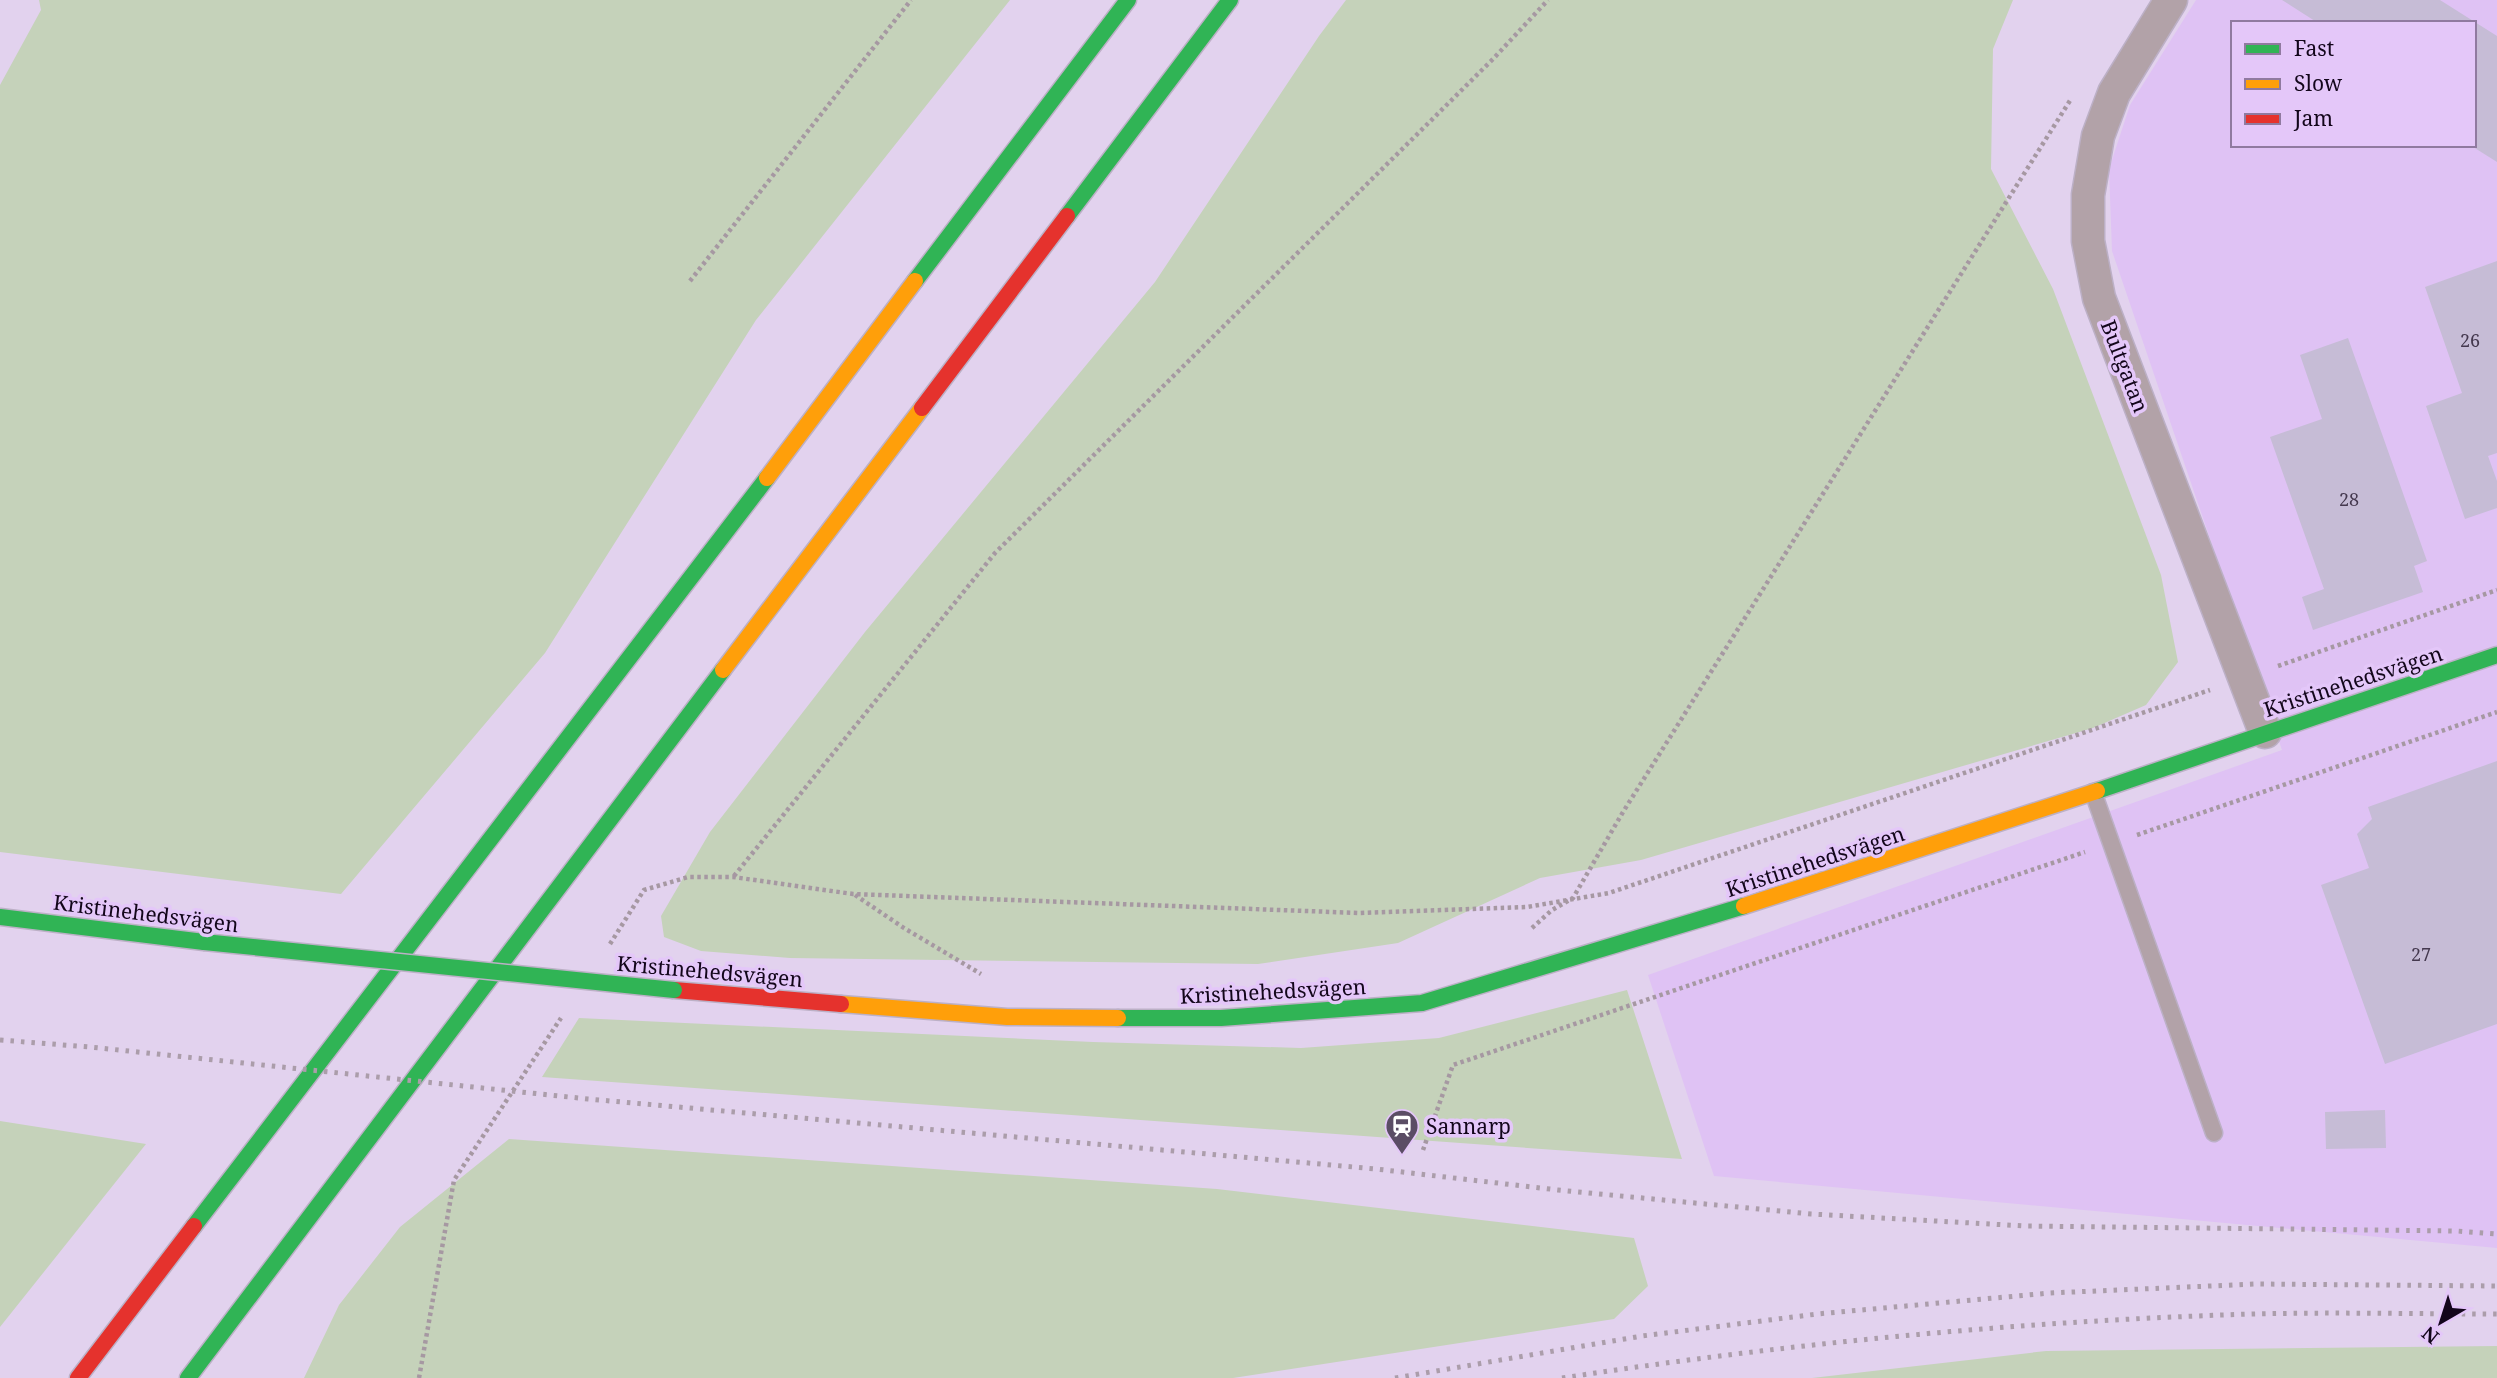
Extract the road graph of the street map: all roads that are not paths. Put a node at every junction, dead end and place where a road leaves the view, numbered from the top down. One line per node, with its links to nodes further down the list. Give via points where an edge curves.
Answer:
1 (1128, 0): 9 (main road)
2 (1230, 0): 10 (main road)
3 (2171, 0): 5 (street, Bultgatan, via 2113,93 2098,136 2088,195 2088,241 2099,298)
4 (2497, 655): 5 (main road, Kristinehedsvägen)
5 (2265, 732): 6 (main road, Kristinehedsvägen)
6 (2093, 792): 7 (main road, Kristinehedsvägen, bridge, via 1696,922 1422,1003 1221,1018 1007,1017 674,990); 8 (lane)
7 (0, 917)
8 (2214, 1133)
9 (78, 1378)
10 (188, 1378)

